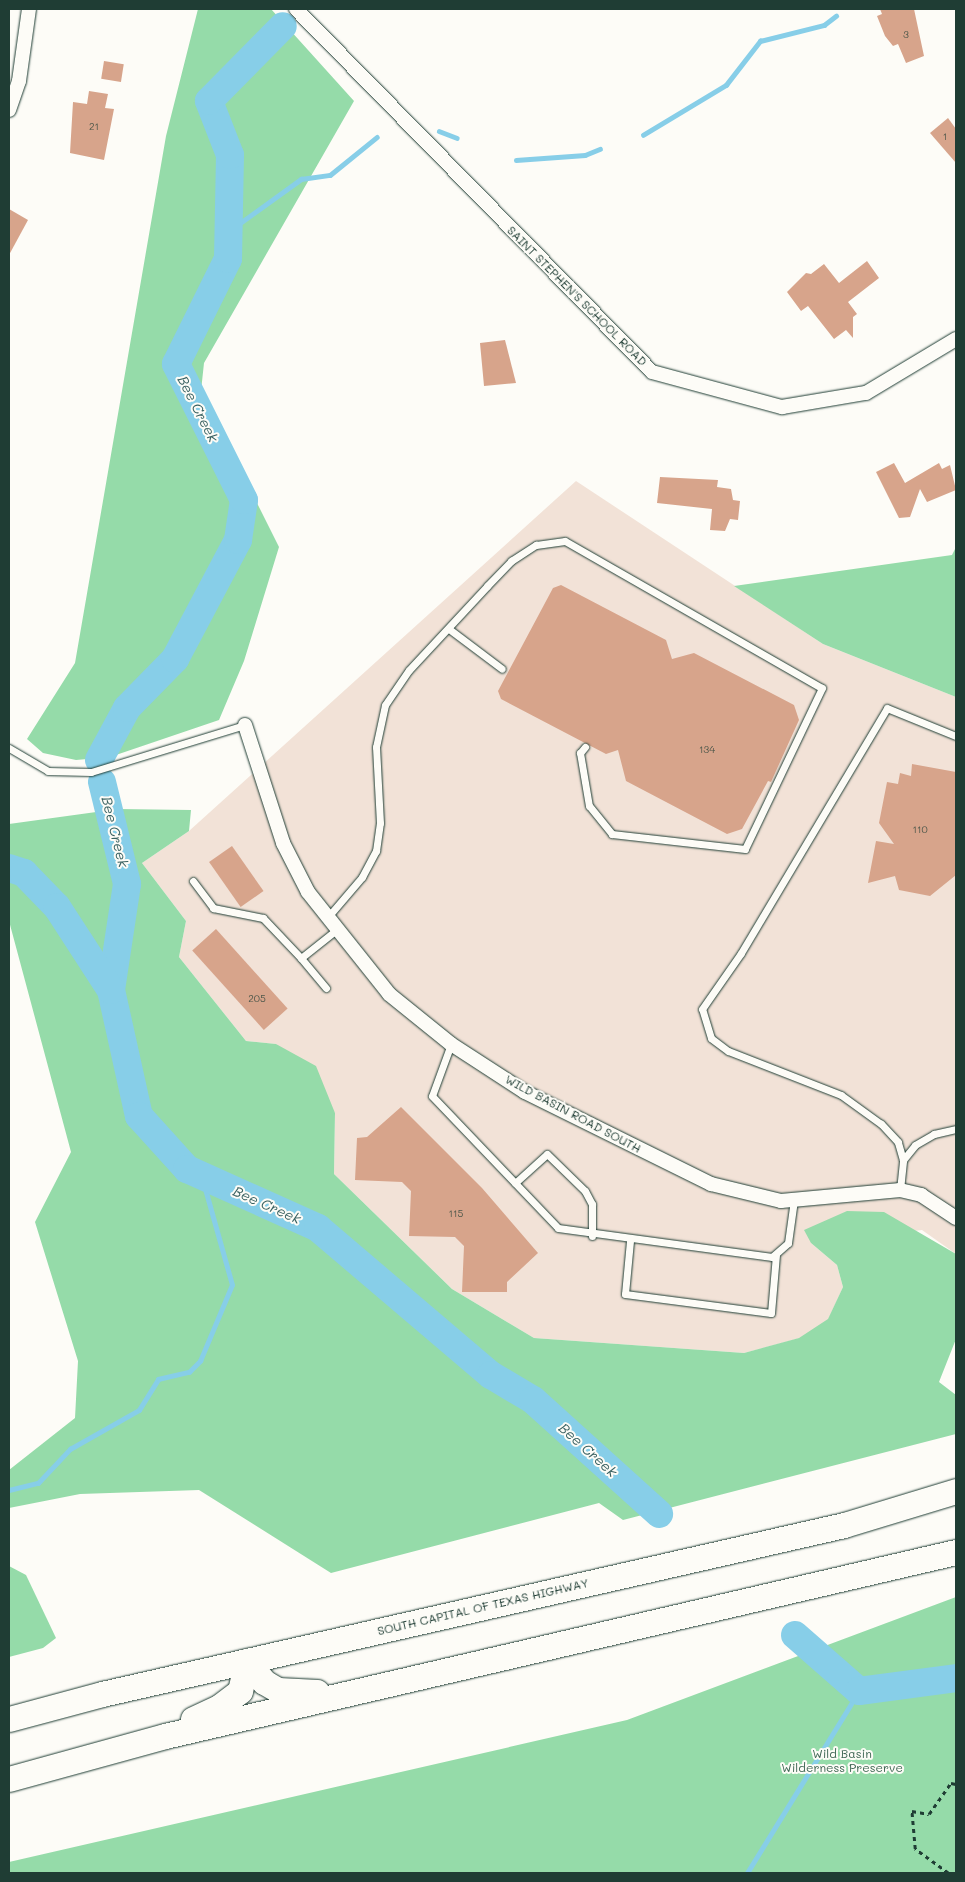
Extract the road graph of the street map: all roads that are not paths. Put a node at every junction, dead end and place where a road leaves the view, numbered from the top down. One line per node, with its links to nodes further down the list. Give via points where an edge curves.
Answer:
1 (29, 9): 3 (street, via 19,81)
2 (296, 9): 4 (street, SAINT STEPHEN'S SCHOOL ROAD, via 652,372 782,407 866,393)
3 (9, 110)
4 (956, 339)
5 (449, 629): 6 (lane); 9 (lane, via 510,561 536,545 565,541 822,688 744,849 612,834 589,806 580,753); 12 (lane, via 409,670 385,705 376,747 380,823 376,851 362,877)
6 (502, 669)
7 (245, 725): 10 (lane, via 91,772 48,771); 12 (street, WILD BASIN ROAD SOUTH, via 283,843)
8 (956, 736): 18 (lane, via 887,708 741,952 702,1010 711,1038 728,1051 861,1105 898,1142)
9 (585, 747)
10 (9, 748)
11 (193, 881): 14 (lane, via 213,908 263,918)
12 (327, 919): 13 (street, WILD BASIN ROAD SOUTH)
13 (335, 931): 14 (lane); 16 (street, WILD BASIN ROAD SOUTH, via 389,994)
14 (301, 958): 15 (lane)
15 (326, 988)
16 (450, 1044): 19 (lane, via 432,1096); 21 (street, WILD BASIN ROAD SOUTH, via 525,1092 711,1184)
17 (956, 1128): 18 (lane, via 934,1134 915,1145)
18 (903, 1160): 20 (lane)
19 (515, 1184): 23 (lane, via 558,1228); 23 (lane, via 547,1154 585,1191 592,1204)
20 (900, 1190): 21 (street, WILD BASIN ROAD SOUTH); 22 (street, WILD BASIN ROAD SOUTH, via 921,1194)
21 (794, 1200): 25 (lane, via 788,1243)
22 (956, 1218)
23 (592, 1236): 24 (lane)
24 (630, 1241): 25 (lane, via 761,1258); 25 (lane, via 625,1294 771,1313)
25 (776, 1255)
26 (953, 1492): 28 (highway, SOUTH CAPITAL OF TEXAS HIGHWAY, via 844,1526)
27 (956, 1552): 29 (highway)
28 (247, 1660): 29 (highway, via 264,1682 278,1690); 30 (highway, SOUTH CAPITAL OF TEXAS HIGHWAY); 31 (highway, via 244,1684 227,1702)
29 (365, 1691): 31 (highway)
30 (9, 1719)
31 (111, 1750): 32 (highway)
32 (9, 1779)

